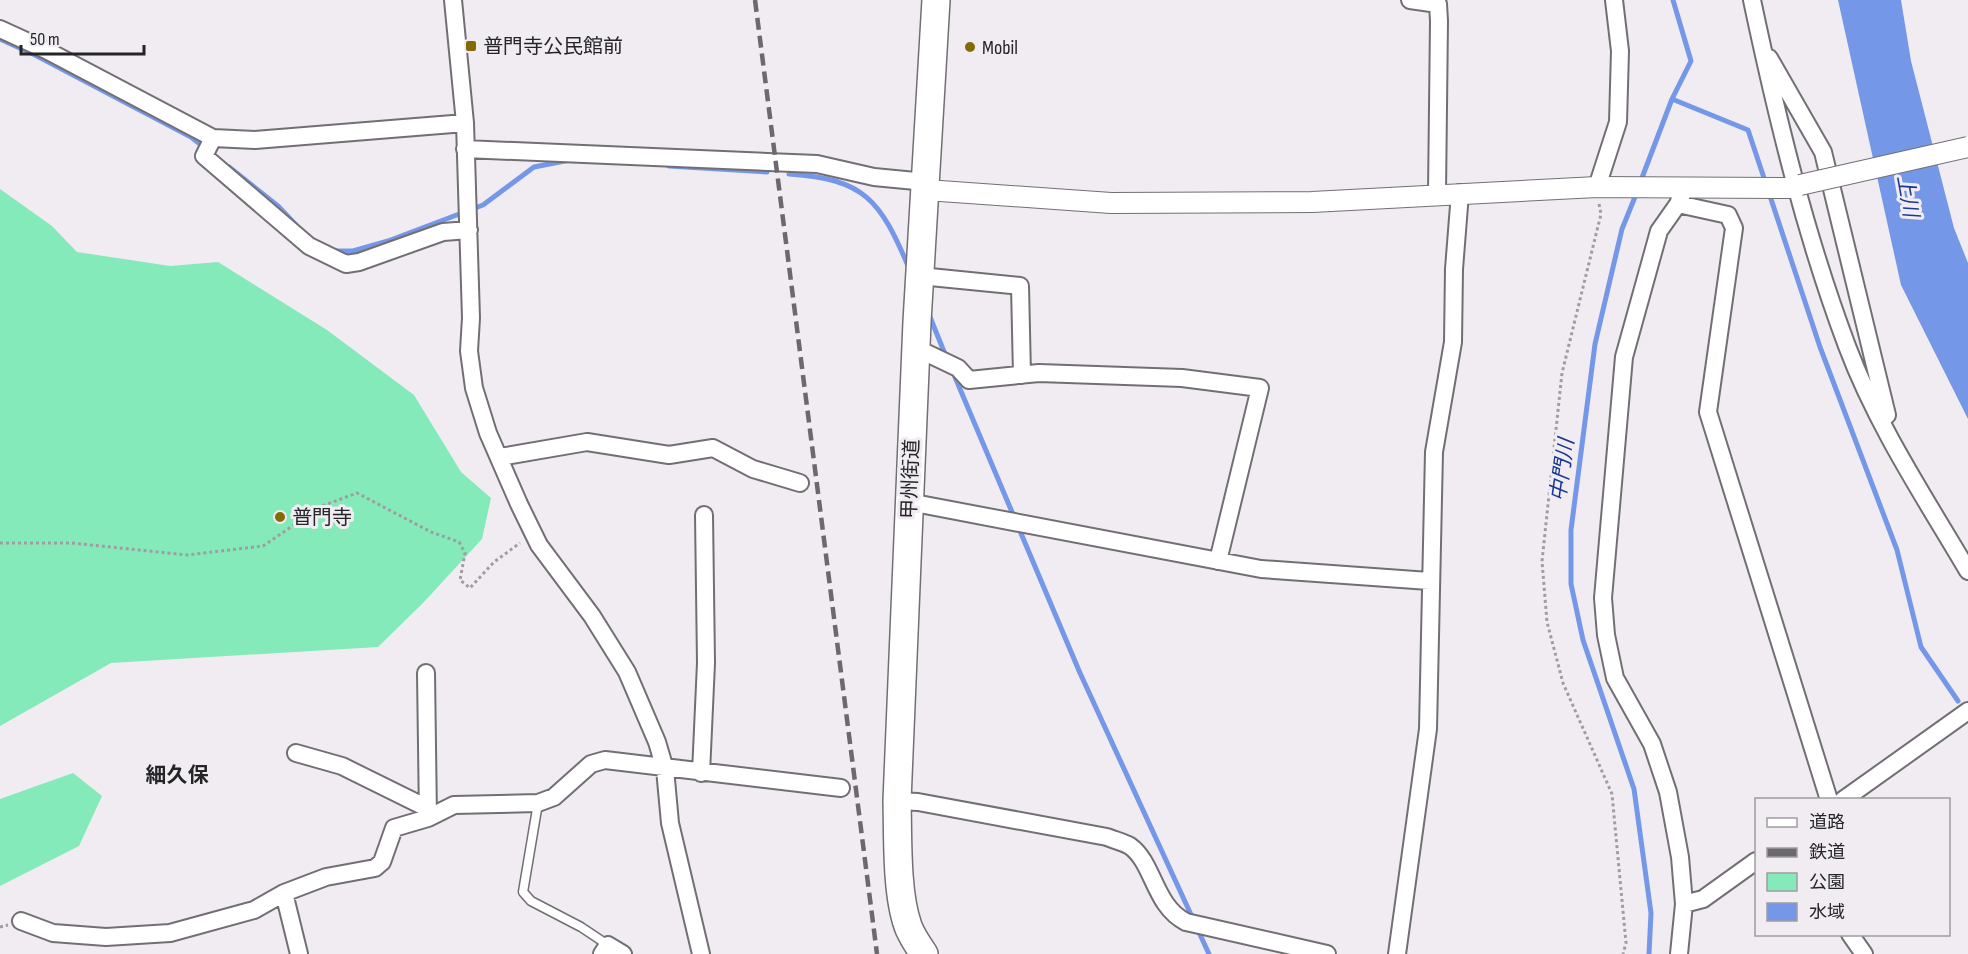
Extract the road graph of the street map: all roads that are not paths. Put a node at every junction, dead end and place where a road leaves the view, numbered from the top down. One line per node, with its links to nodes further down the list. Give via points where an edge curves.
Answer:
1 (453, 0): 9 (street)
2 (936, 0): 13 (highway, 甲州街道)
3 (1410, 0): 6 (street)
4 (1614, 0): 14 (street, via 1620,51 1618,122)
5 (1752, 0): 8 (street)
6 (1437, 2): 16 (street)
7 (0, 29): 10 (street, via 56,54)
8 (1762, 47): 15 (street); 23 (street, via 1823,152)
9 (465, 123): 10 (street, via 255,140); 12 (street)
10 (212, 139): 19 (street, via 204,156 309,246 346,264)
11 (1968, 147): 15 (street, bridge)
12 (465, 149): 13 (street, via 817,164); 19 (street)
13 (926, 186): 16 (street, via 1111,203 1312,202); 20 (highway, 甲州街道)
14 (1604, 187): 17 (street); 18 (street)
15 (1791, 187): 18 (street); 23 (street, via 1848,348)
16 (1437, 193): 17 (street)
17 (1460, 193): 30 (street, via 1453,342 1434,452)
18 (1680, 194): 37 (street, via 1728,215 1734,228 1708,412); 44 (street, via 1659,231 1624,357 1603,598 1615,678 1652,744 1668,792)
19 (469, 226): 24 (street, via 469,351 474,388)
20 (920, 276): 21 (highway, 甲州街道); 22 (street, via 1020,286)
21 (923, 342): 22 (street, via 969,380); 26 (highway, 甲州街道)
22 (1022, 375): 28 (street, via 1182,378 1260,388)
23 (1894, 447): 29 (street)
24 (500, 457): 25 (street, via 587,442 669,456 713,448 753,469); 34 (street, via 539,545 592,616 627,672)
25 (800, 483)
26 (909, 502): 28 (street); 39 (highway, 甲州街道)
27 (704, 515): 35 (street, via 706,663)
28 (1218, 561): 30 (street, via 1261,569)
29 (1968, 570)
30 (1429, 581): 55 (street, via 1428,729)
31 (426, 673): 41 (street)
32 (1968, 711): 38 (street)
33 (296, 753): 41 (street, via 342,766)
34 (665, 769): 35 (street); 40 (street, via 605,760 591,764 554,797); 51 (street, via 670,823)
35 (701, 773): 36 (street)
36 (841, 789)
37 (1827, 798)
38 (1846, 798)
39 (897, 801): 46 (highway, 甲州街道); 48 (street, via 1107,837 1130,846 1168,909 1186,922)
40 (538, 802): 41 (street, via 454,805); 49 (lane, via 523,892 531,902 581,927)
41 (427, 813): 43 (street, via 394,828 382,862 375,868 326,877)
42 (1755, 862): 44 (street, via 1703,899)
43 (284, 893): 45 (street, via 254,910 170,933 106,937 52,933); 50 (street)
44 (1684, 904): 56 (street)
45 (21, 921)
46 (908, 926): 52 (street); 53 (highway, 甲州街道)
47 (1851, 936): 57 (street)
48 (1273, 948): 54 (street)
49 (611, 951)
50 (299, 954)
51 (701, 954)
52 (907, 954)
53 (924, 954)
54 (1327, 954)
55 (1397, 954)
56 (1678, 954)
57 (1864, 954)

